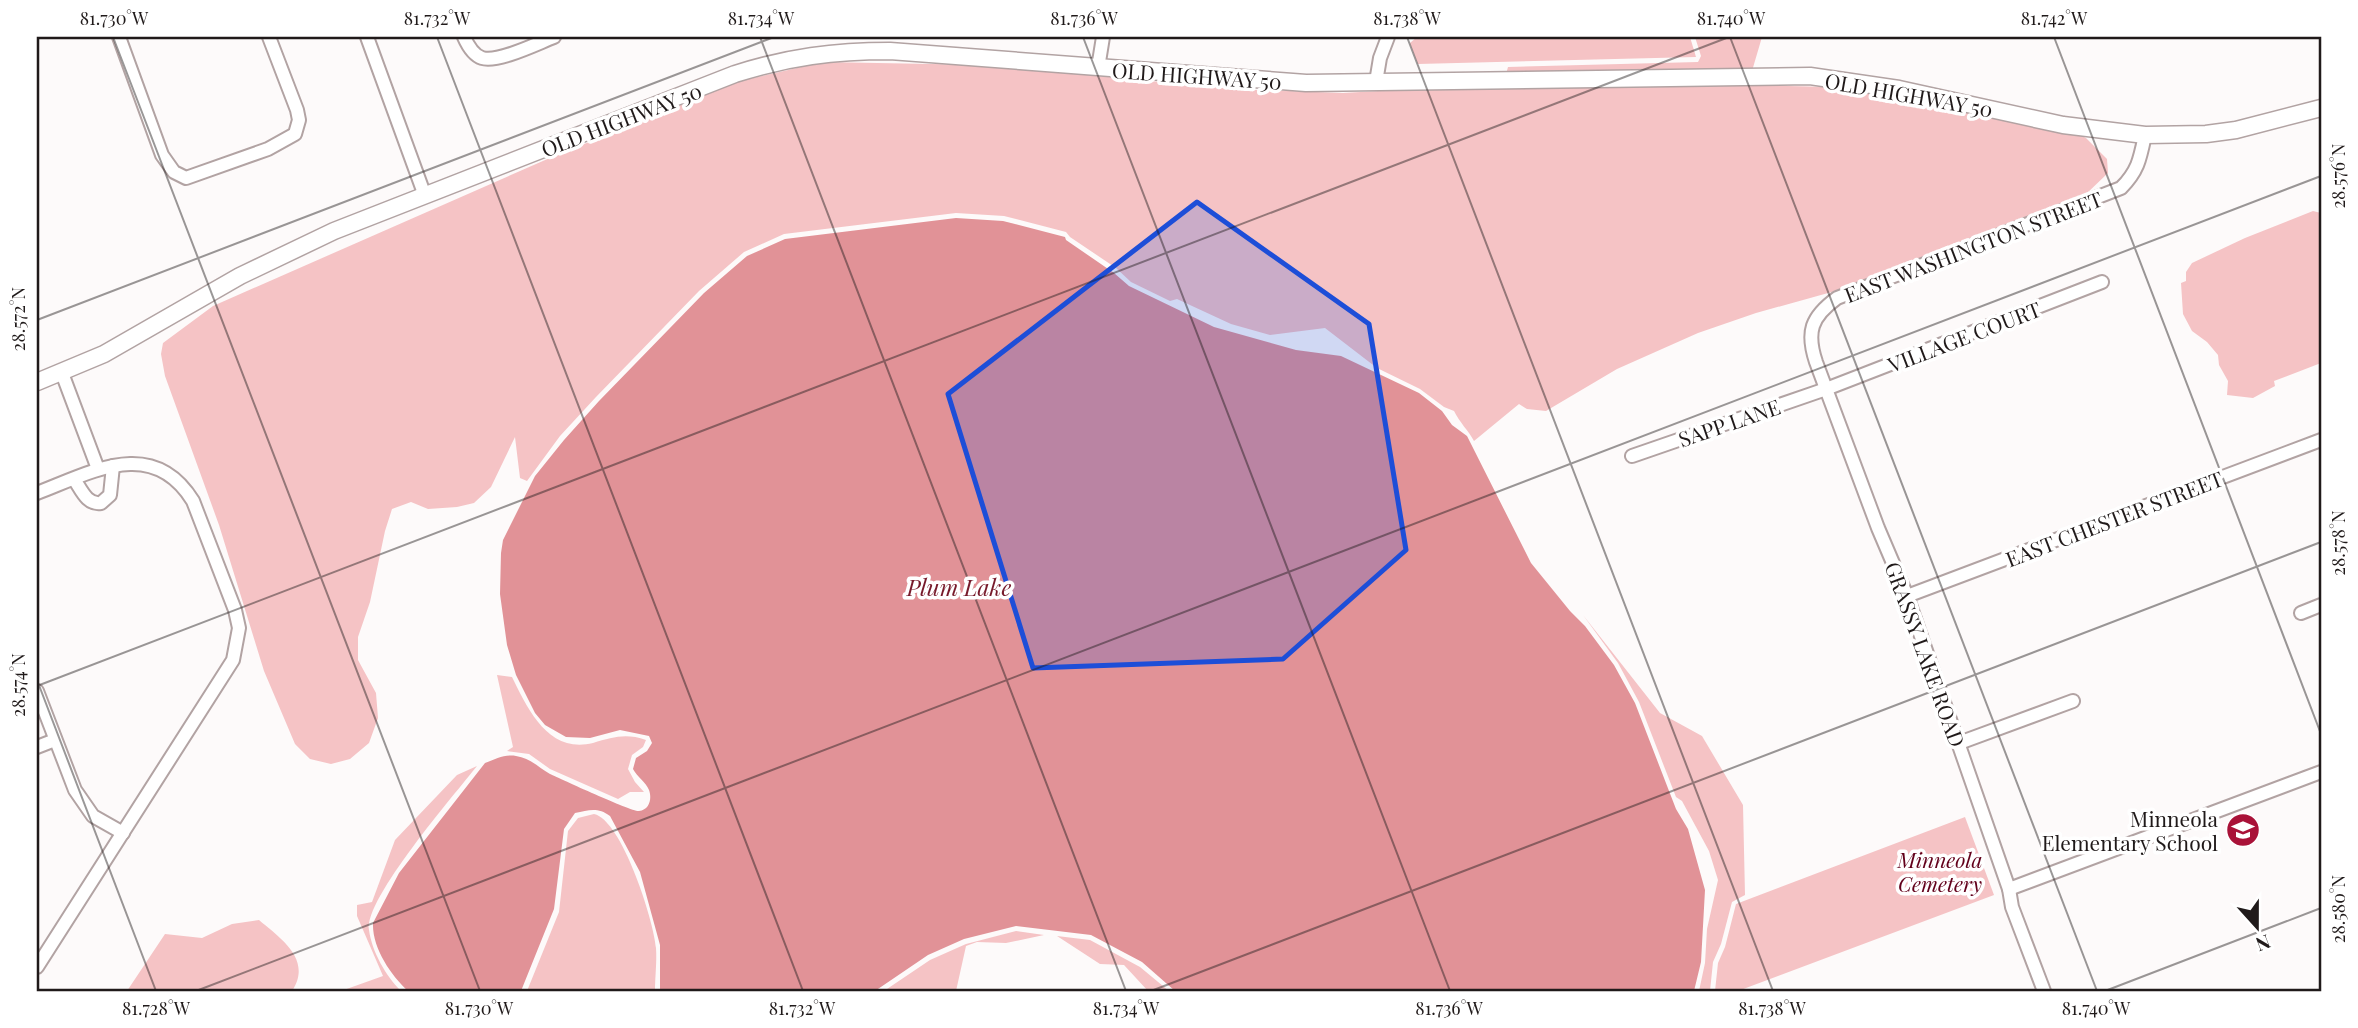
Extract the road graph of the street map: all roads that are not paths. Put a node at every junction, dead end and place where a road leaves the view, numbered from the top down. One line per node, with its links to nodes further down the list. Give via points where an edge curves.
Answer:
1 (119, 37): 2 (street, via 162,155 174,172 186,178 268,149 295,134 297,110)
2 (269, 37)
3 (366, 37): 12 (street)
4 (464, 37): 5 (street, via 477,55 489,59)
5 (554, 37)
6 (1103, 37): 8 (street)
7 (1388, 37): 9 (street)
8 (1098, 68): 9 (main road, OLD HIGHWAY 50, via 1243,80); 12 (main road, OLD HIGHWAY 50, via 890,51 800,56 735,74)
9 (1376, 82): 11 (main road, OLD HIGHWAY 50, via 1810,76 1899,89 2063,125)
10 (2321, 108): 11 (main road, OLD HIGHWAY 50, via 2252,127 2206,134)
11 (2145, 135): 14 (street, EAST WASHINGTON STREET, via 2133,176 2121,188 1837,298)
12 (425, 196): 15 (main road, OLD HIGHWAY 50, via 280,255 127,342)
13 (2102, 282): 17 (street, VILLAGE COURT)
14 (1816, 319): 17 (street, GRASSY LAKE ROAD, via 1810,334 1812,349)
15 (62, 373): 16 (main road, OLD HIGHWAY 50); 21 (street)
16 (37, 382)
17 (1826, 389): 19 (street, SAPP LANE); 24 (street, GRASSY LAKE ROAD)
18 (2321, 440): 24 (street, EAST CHESTER STREET)
19 (1632, 456)
20 (113, 466): 21 (street); 22 (street, via 110,495 102,503 88,500); 33 (street, via 156,467 186,489 239,628 233,660)
21 (99, 469): 22 (street)
22 (74, 479): 23 (street)
23 (37, 493)
24 (1907, 596): 30 (street, GRASSY LAKE ROAD)
25 (2321, 605): 26 (street)
26 (2301, 613)
27 (37, 691): 29 (street)
28 (2073, 701): 30 (street)
29 (55, 740): 31 (street); 33 (street, via 85,807)
30 (1959, 743): 34 (street, GRASSY LAKE ROAD)
31 (37, 747)
32 (2321, 772): 34 (street)
33 (122, 833): 35 (street)
34 (2009, 889): 36 (street, GRASSY LAKE ROAD)
35 (38, 964)
36 (2044, 991)

